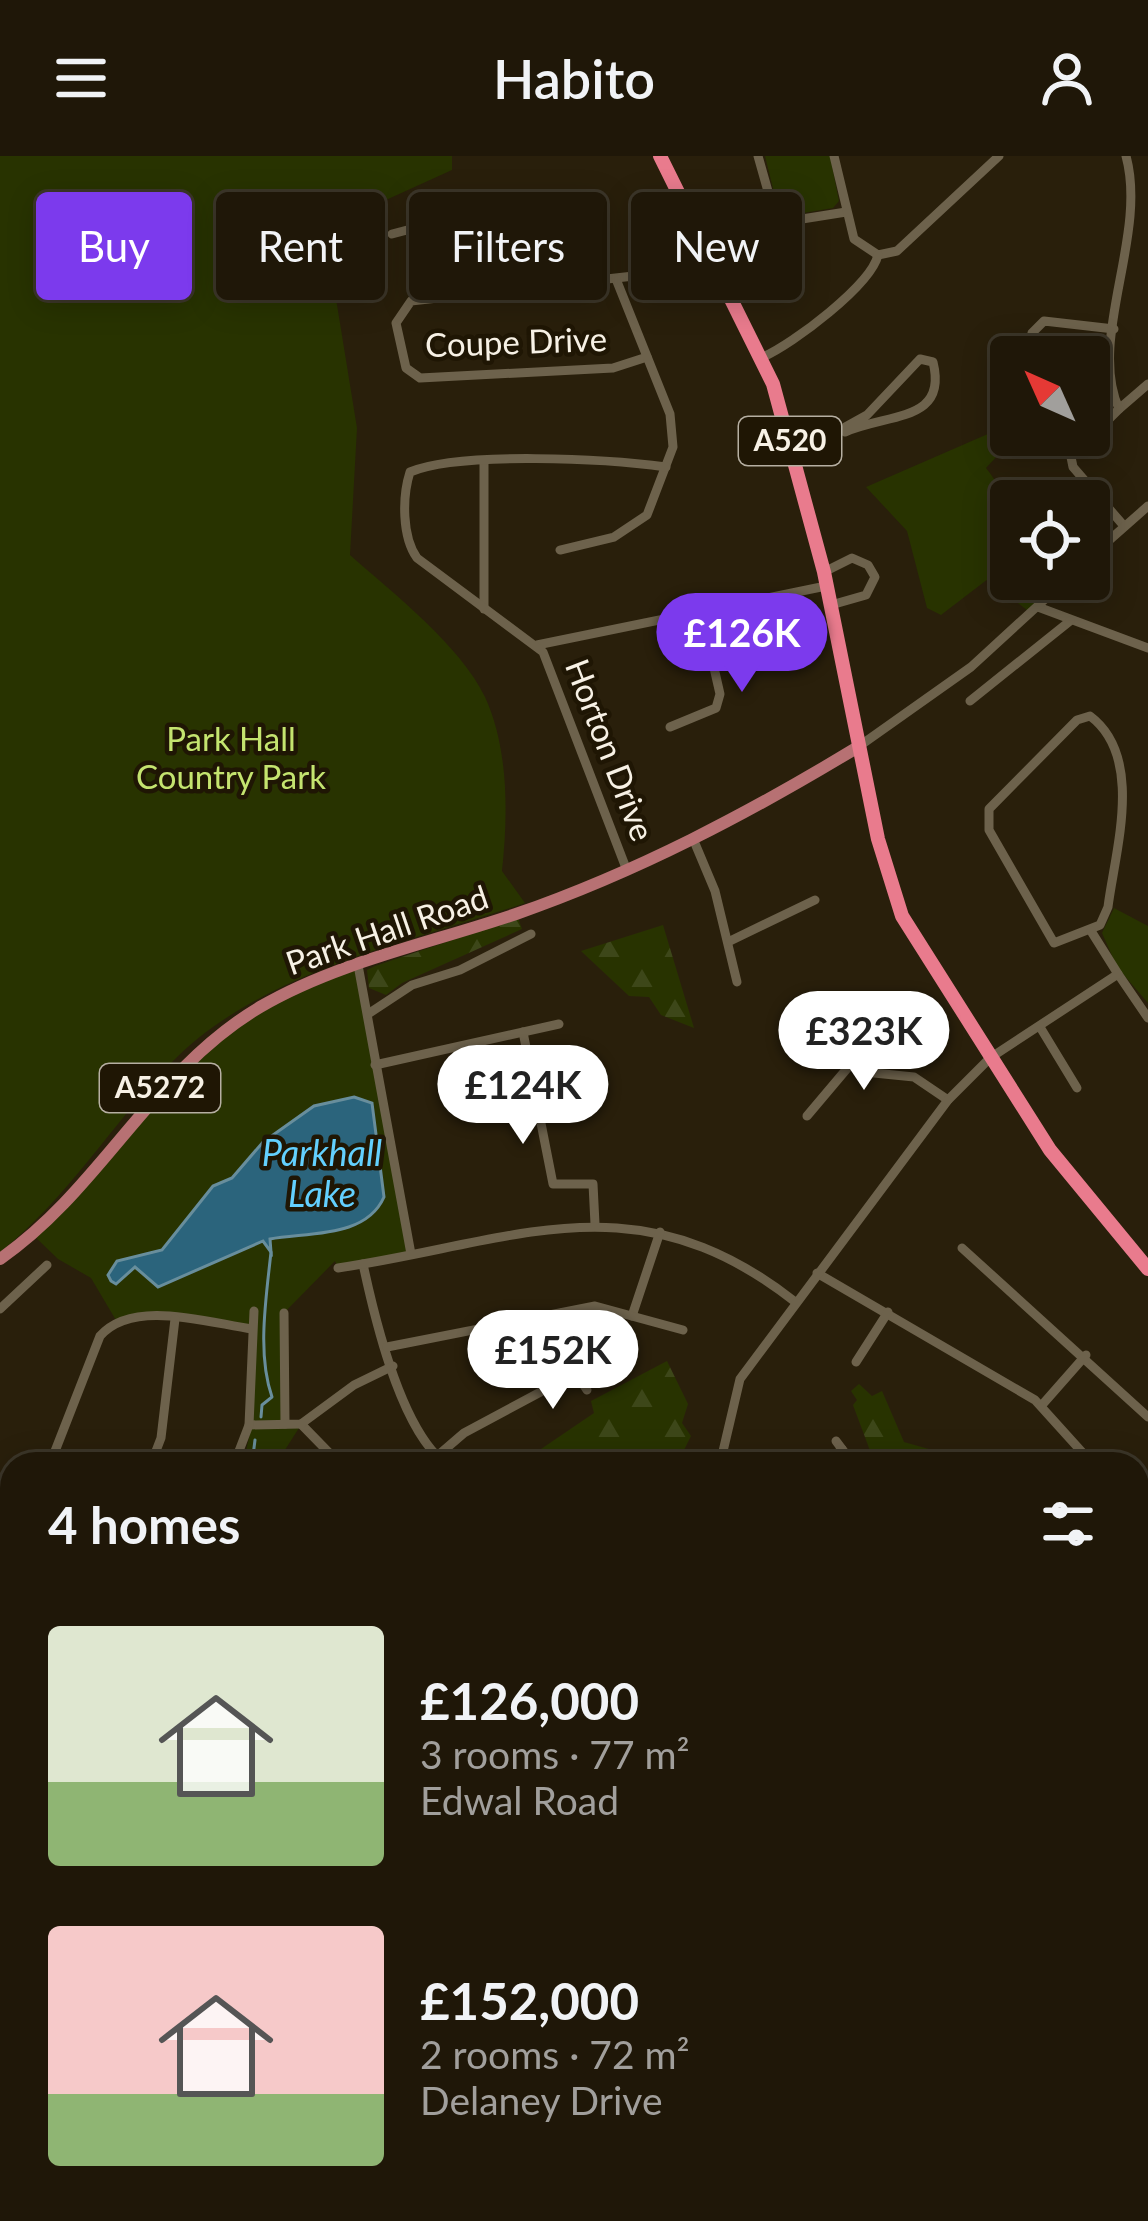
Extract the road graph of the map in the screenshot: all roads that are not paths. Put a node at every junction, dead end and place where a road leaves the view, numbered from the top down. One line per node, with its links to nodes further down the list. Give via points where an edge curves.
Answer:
1 (660, 156): 8 (highway, A520)
2 (758, 156): 9 (street, via 777,223)
3 (834, 156): 9 (street)
4 (999, 156): 12 (street, via 897,251)
5 (1126, 156): 7 (street)
6 (1148, 173): 7 (street)
7 (1131, 177): 18 (street, via 1136,212)
8 (679, 192)
9 (847, 212): 12 (street, via 854,239)
10 (409, 230): 11 (street)
11 (392, 234)
12 (874, 254): 21 (street, via 874,273)
13 (631, 277): 14 (street, Coupe Drive)
14 (616, 279): 15 (street, Coupe Drive); 20 (street)
15 (607, 280)
16 (420, 300): 20 (street, Coupe Drive, via 403,307 396,323 406,368 431,378 613,368)
17 (734, 300): 21 (highway, A520)
18 (1114, 329): 19 (street, via 1044,321); 23 (street)
19 (1032, 336)
20 (646, 357): 27 (street, via 670,415)
21 (763, 357): 25 (highway, A520)
22 (1148, 384): 23 (street)
23 (1119, 409): 29 (street, via 1071,457)
24 (845, 432): 24 (street, via 920,359 933,362 935,399); 25 (street)
25 (795, 455): 32 (highway, A520)
26 (484, 463): 27 (street, via 600,458); 36 (street); 36 (street, Horton Drive, via 410,472 406,495 410,548)
27 (666, 466): 31 (street, via 639,522)
28 (1148, 506): 29 (street)
29 (1124, 526): 30 (street)
30 (1110, 539)
31 (560, 550)
32 (825, 579): 34 (highway, A520); 34 (street, via 853,558 875,577 866,595); 37 (street)
33 (1046, 600): 35 (street)
34 (831, 605): 43 (highway, A520)
35 (1038, 608): 38 (street); 43 (street)
36 (484, 609): 39 (street, Horton Drive)
37 (701, 611): 39 (street); 42 (street, via 720,694 716,708)
38 (1070, 621): 40 (street); 41 (street)
39 (538, 645): 45 (street, Horton Drive)
40 (1148, 648)
41 (970, 701)
42 (670, 727)
43 (858, 747): 44 (main road, Park Hall Road / A5272); 60 (highway, A520, via 902,916)
44 (694, 841): 45 (main road, Park Hall Road / A5272); 49 (street)
45 (626, 868): 50 (main road, Park Hall Road / A5272)
46 (814, 900): 49 (street)
47 (1091, 931): 47 (street, via 1065,942 1046,937 988,818 993,802 1090,716 1123,786 1108,907); 51 (street)
48 (531, 934): 53 (street, Park Hall Road, via 412,985)
49 (730, 941): 52 (street)
50 (358, 965): 53 (street); 69 (main road, Park Hall Road / A5272, via 266,1004 210,1041 53,1213)
51 (1118, 974): 54 (street); 56 (street)
52 (737, 982)
53 (368, 1014): 61 (street)
54 (1148, 1018)
55 (559, 1024): 57 (street)
56 (1040, 1027): 60 (street); 62 (street)
57 (523, 1032): 61 (street); 65 (street, via 553,1184 593,1184)
58 (861, 1052): 59 (street, via 824,1021); 63 (street, via 874,1073 914,1076); 64 (street)
59 (797, 1053)
60 (990, 1058): 63 (street); 73 (highway, A520, via 1064,1169)
61 (375, 1065): 68 (street)
62 (1077, 1088)
63 (948, 1100): 74 (street)
64 (807, 1116)
65 (596, 1224): 66 (street); 68 (street)
66 (659, 1232): 75 (street, via 744,1265); 81 (street)
67 (962, 1248): 86 (street)
68 (411, 1254): 70 (street)
69 (0, 1259)
70 (363, 1264): 72 (street); 85 (street)
71 (47, 1265): 76 (street)
72 (338, 1268)
73 (1148, 1269)
74 (817, 1273): 75 (street); 79 (street)
75 (794, 1301): 103 (street, via 740,1379)
76 (0, 1309)
77 (254, 1311): 83 (street)
78 (562, 1312): 81 (street, via 595,1306); 85 (street); 89 (street)
79 (888, 1312): 87 (street); 91 (street)
80 (284, 1313): 94 (street)
81 (632, 1316): 84 (street)
82 (175, 1319): 83 (street); 97 (street, via 117,1322 100,1336); 98 (street)
83 (252, 1329): 93 (street)
84 (683, 1330)
85 (387, 1347): 88 (street)
86 (1086, 1355): 91 (street); 92 (street)
87 (856, 1362)
88 (393, 1366): 95 (street); 101 (street)
89 (576, 1373): 90 (street); 102 (street)
90 (587, 1390)
91 (1038, 1402): 105 (street)
92 (1148, 1417)
93 (249, 1424): 94 (street); 99 (street)
94 (286, 1424): 95 (street)
95 (301, 1424): 100 (street)
96 (842, 1449): 104 (street)
97 (55, 1452)
98 (156, 1452)
99 (238, 1452)
100 (328, 1452)
101 (427, 1452)
102 (441, 1452)
103 (723, 1452)
104 (839, 1452)
105 (1082, 1452)

